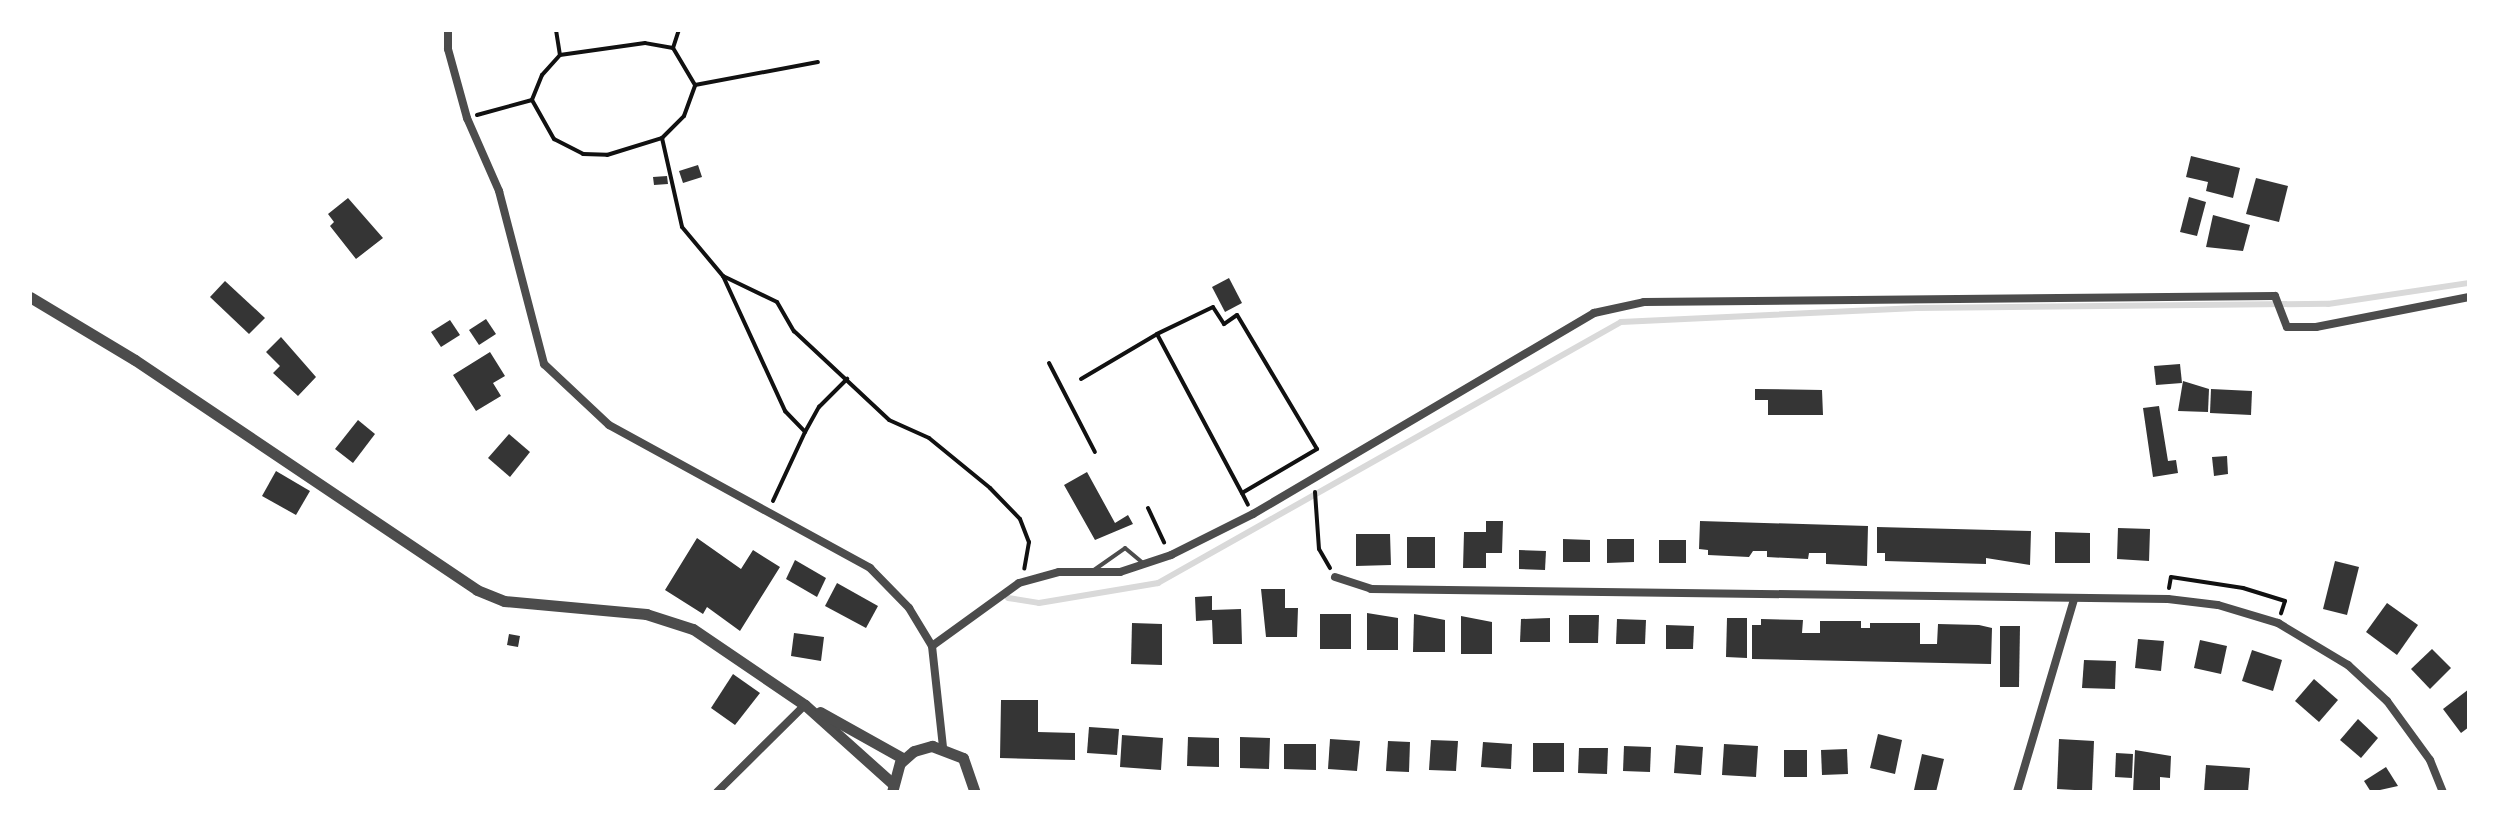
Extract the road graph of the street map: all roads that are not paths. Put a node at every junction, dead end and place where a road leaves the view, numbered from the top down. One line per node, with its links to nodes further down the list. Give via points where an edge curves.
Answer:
1 (448, 30): 8 (street, via 448,49 467,118 499,191 544,364 609,425 870,568 909,608)
2 (30, 297): 9 (street, via 135,360 477,590 534,606 670,620 693,629)
3 (2469, 297): 4 (street, via 2316,327 2287,327 2275,296 1644,302 1594,313 1253,514)
4 (1145, 566): 5 (street); 5 (lane, via 1139,555 1125,548)
5 (1089, 574): 8 (street, via 1059,572 1019,583)
6 (1335, 577): 7 (street, via 1371,589)
7 (2074, 600): 15 (street); 16 (street, via 2168,599 2218,605 2278,623 2348,665 2387,701 2430,760)
8 (932, 646): 10 (street)
9 (805, 705): 11 (street); 12 (street); 13 (street)
10 (943, 747): 11 (street, via 923,747); 14 (street, via 970,767)
11 (904, 759): 12 (street)
12 (892, 788)
13 (717, 792)
14 (975, 792)
15 (2017, 792)
16 (2443, 792)

